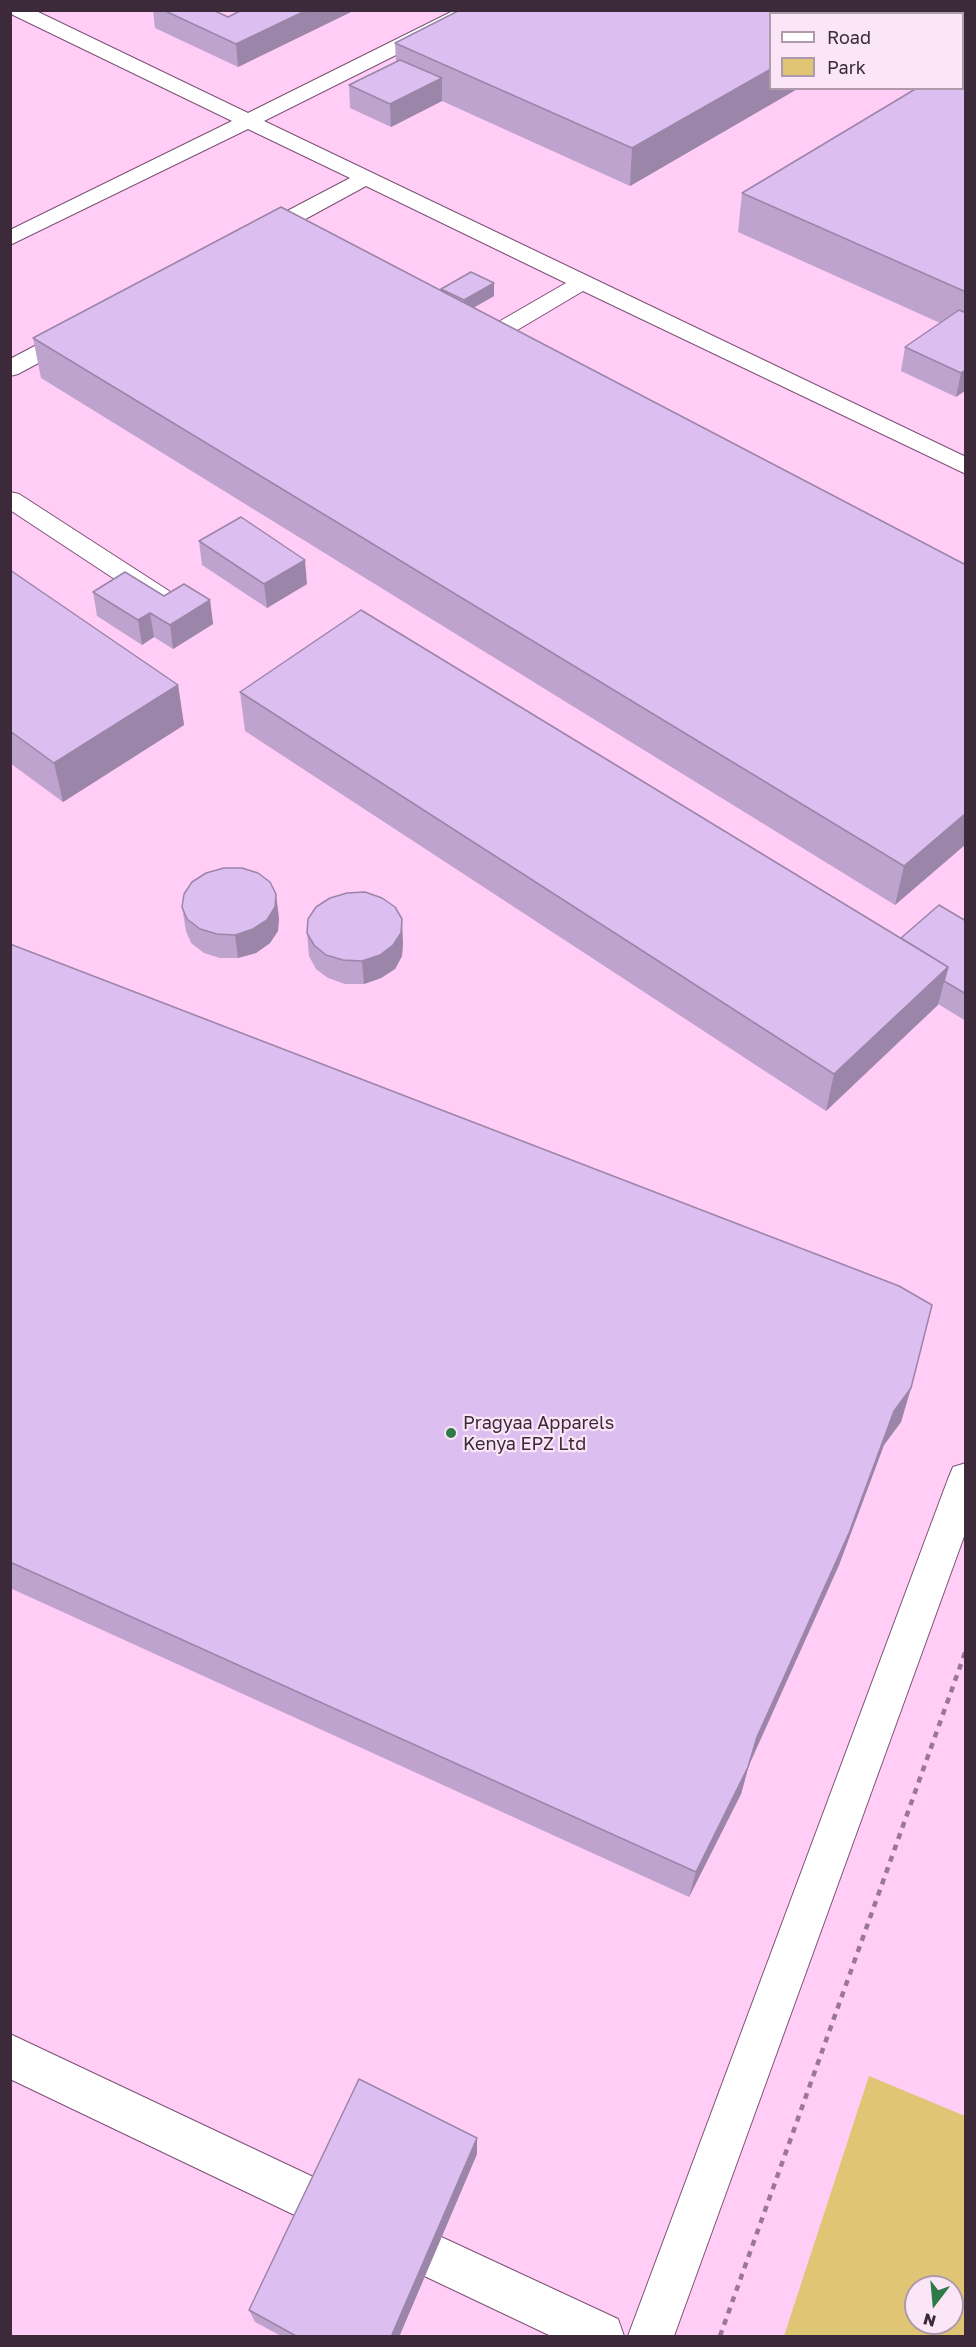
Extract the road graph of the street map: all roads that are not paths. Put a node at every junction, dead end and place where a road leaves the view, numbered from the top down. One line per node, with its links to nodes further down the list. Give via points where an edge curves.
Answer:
1 (18, 10): 3 (street)
2 (471, 10): 3 (street)
3 (251, 121): 4 (street); 7 (street)
4 (367, 177): 5 (street); 9 (street)
5 (273, 227): 6 (street); 8 (street)
6 (294, 238)
7 (10, 239)
8 (242, 244)
9 (583, 282): 11 (street); 13 (street)
10 (95, 324): 12 (street)
11 (489, 337)
12 (10, 369)
13 (966, 467)
14 (10, 500): 15 (street)
15 (168, 602)
16 (966, 1479): 19 (street)
17 (10, 2056): 18 (street)
18 (601, 2337)
19 (651, 2337)

